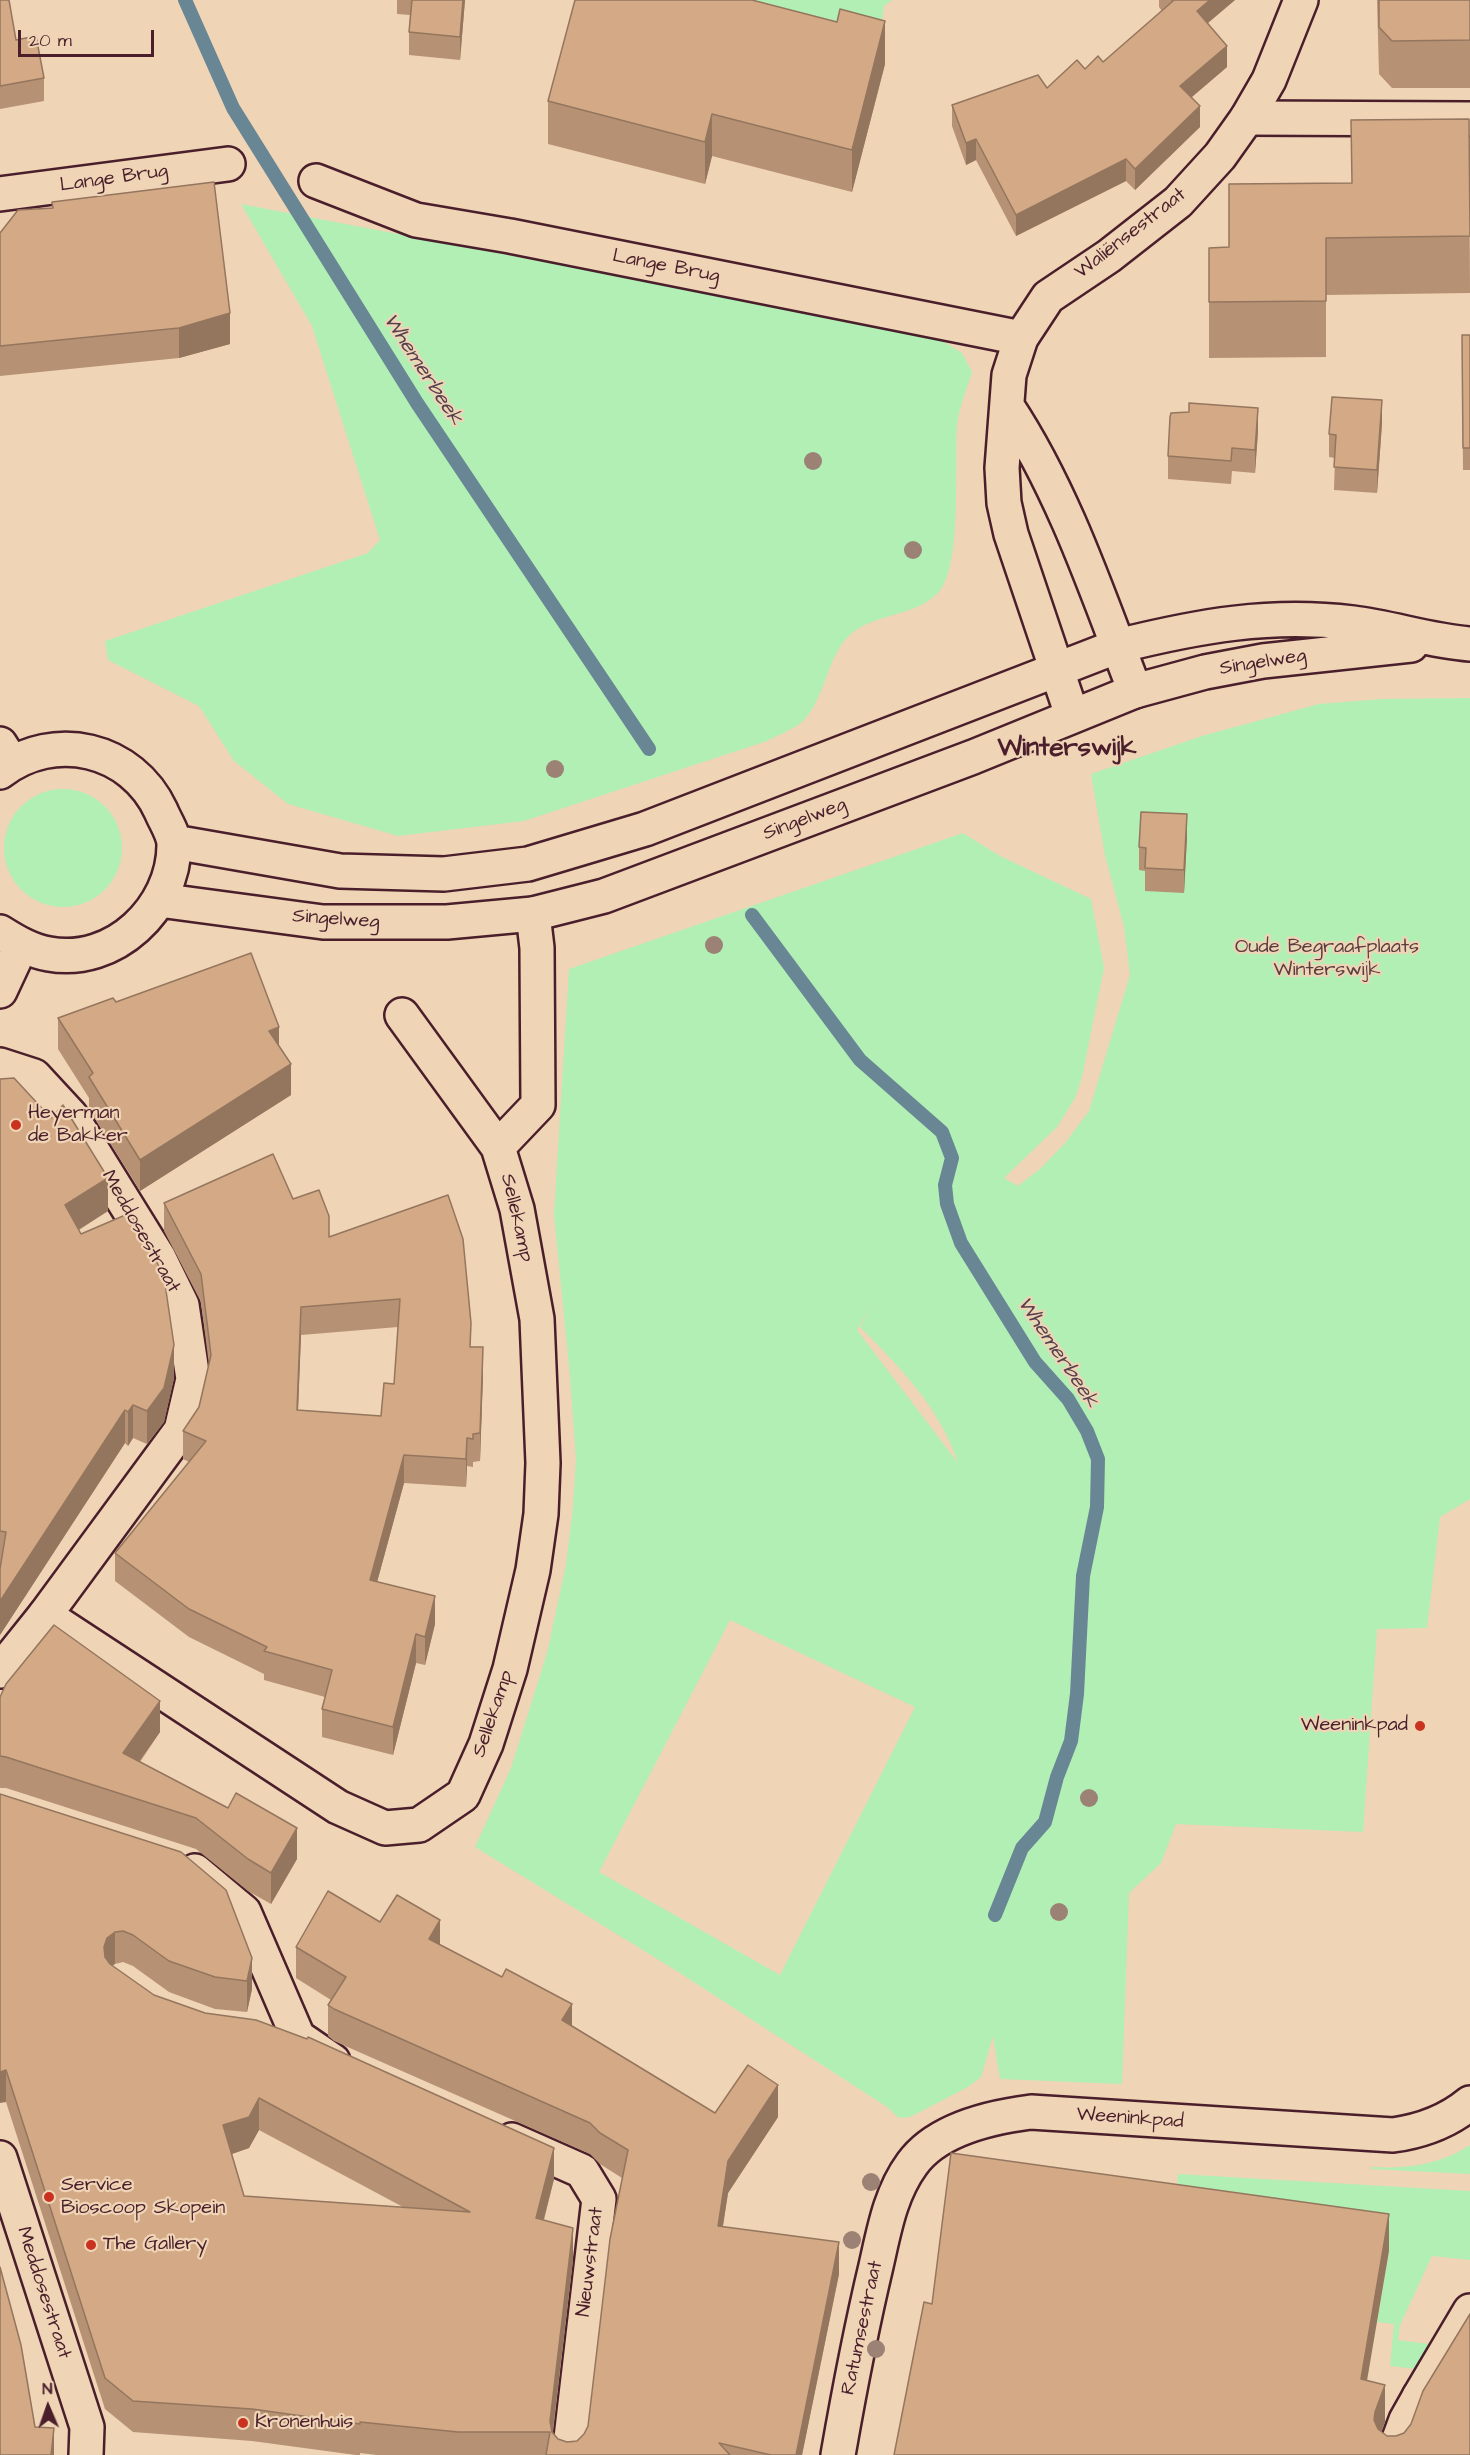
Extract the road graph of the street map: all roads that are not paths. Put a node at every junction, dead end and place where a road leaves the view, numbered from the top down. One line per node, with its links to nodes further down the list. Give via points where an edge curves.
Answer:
1 (1301, 0): 2 (street, Waliënsestraat, via 1269,80)
2 (1247, 118): 3 (street); 7 (street, Waliënsestraat, via 1220,156 1178,202 1048,297)
3 (1470, 119)
4 (228, 164): 6 (street, Lange Brug)
5 (316, 181): 7 (street, Lange Brug, via 416,220)
6 (0, 194)
7 (1021, 338): 8 (street, Waliënsestraat, via 1009,375)
8 (1007, 406): 10 (street, via 1031,442); 11 (street, Waliënsestraat, via 1002,468 1004,503)
9 (1455, 643): 10 (street, Singelweg, via 1356,624 1303,619 1192,628); 12 (street, Singelweg, via 1263,661)
10 (1118, 646): 11 (street, Singelweg); 12 (street)
11 (1056, 670): 13 (street, Waliënsestraat); 15 (street, Singelweg, via 645,829 528,864 444,873 340,871)
12 (1135, 691): 13 (street, Singelweg)
13 (1072, 715): 17 (street, Singelweg, via 973,757 604,896)
14 (4, 759): 15 (street, via 63,747 90,750 115,760 137,776 154,796)
15 (174, 842): 16 (street, via 171,871)
16 (159, 900): 17 (street, Singelweg, via 323,922 447,922); 18 (street, via 137,928 111,946 82,954 51,955)
17 (533, 914): 22 (street, Sellekamp, via 537,948 538,1105)
18 (11, 939): 19 (street)
19 (0, 991)
20 (402, 1015): 22 (street, Sellekamp)
21 (0, 1065): 23 (street, Meddosestraat, via 34,1076 71,1116 159,1258 182,1305 193,1379 181,1430)
22 (498, 1147): 23 (street, Sellekamp, via 517,1209 537,1319 542,1483 533,1570 510,1670 486,1744 463,1795 419,1825 385,1828 338,1807)
23 (45, 1614): 24 (street, Meddosestraat)
24 (0, 1671)
25 (168, 1860): 27 (street, via 190,1867 244,1912)
26 (265, 2033): 27 (street)
27 (298, 2037): 28 (street, via 324,2057)
28 (356, 2071)
29 (1470, 2103): 32 (street, Weeninkpad, via 1437,2124 1393,2135 1031,2112 1002,2116 944,2137 913,2162)
30 (485, 2128): 36 (street, Nieuwstraat, via 582,2171 599,2199)
31 (0, 2158): 33 (street, Meddosestraat)
32 (891, 2202): 37 (street, Ratumsestraat, via 859,2335)
33 (13, 2242): 35 (street, Meddosestraat)
34 (1470, 2311): 38 (street, via 1406,2420)
35 (86, 2441)
36 (569, 2455)
37 (838, 2455)
38 (1393, 2455)

